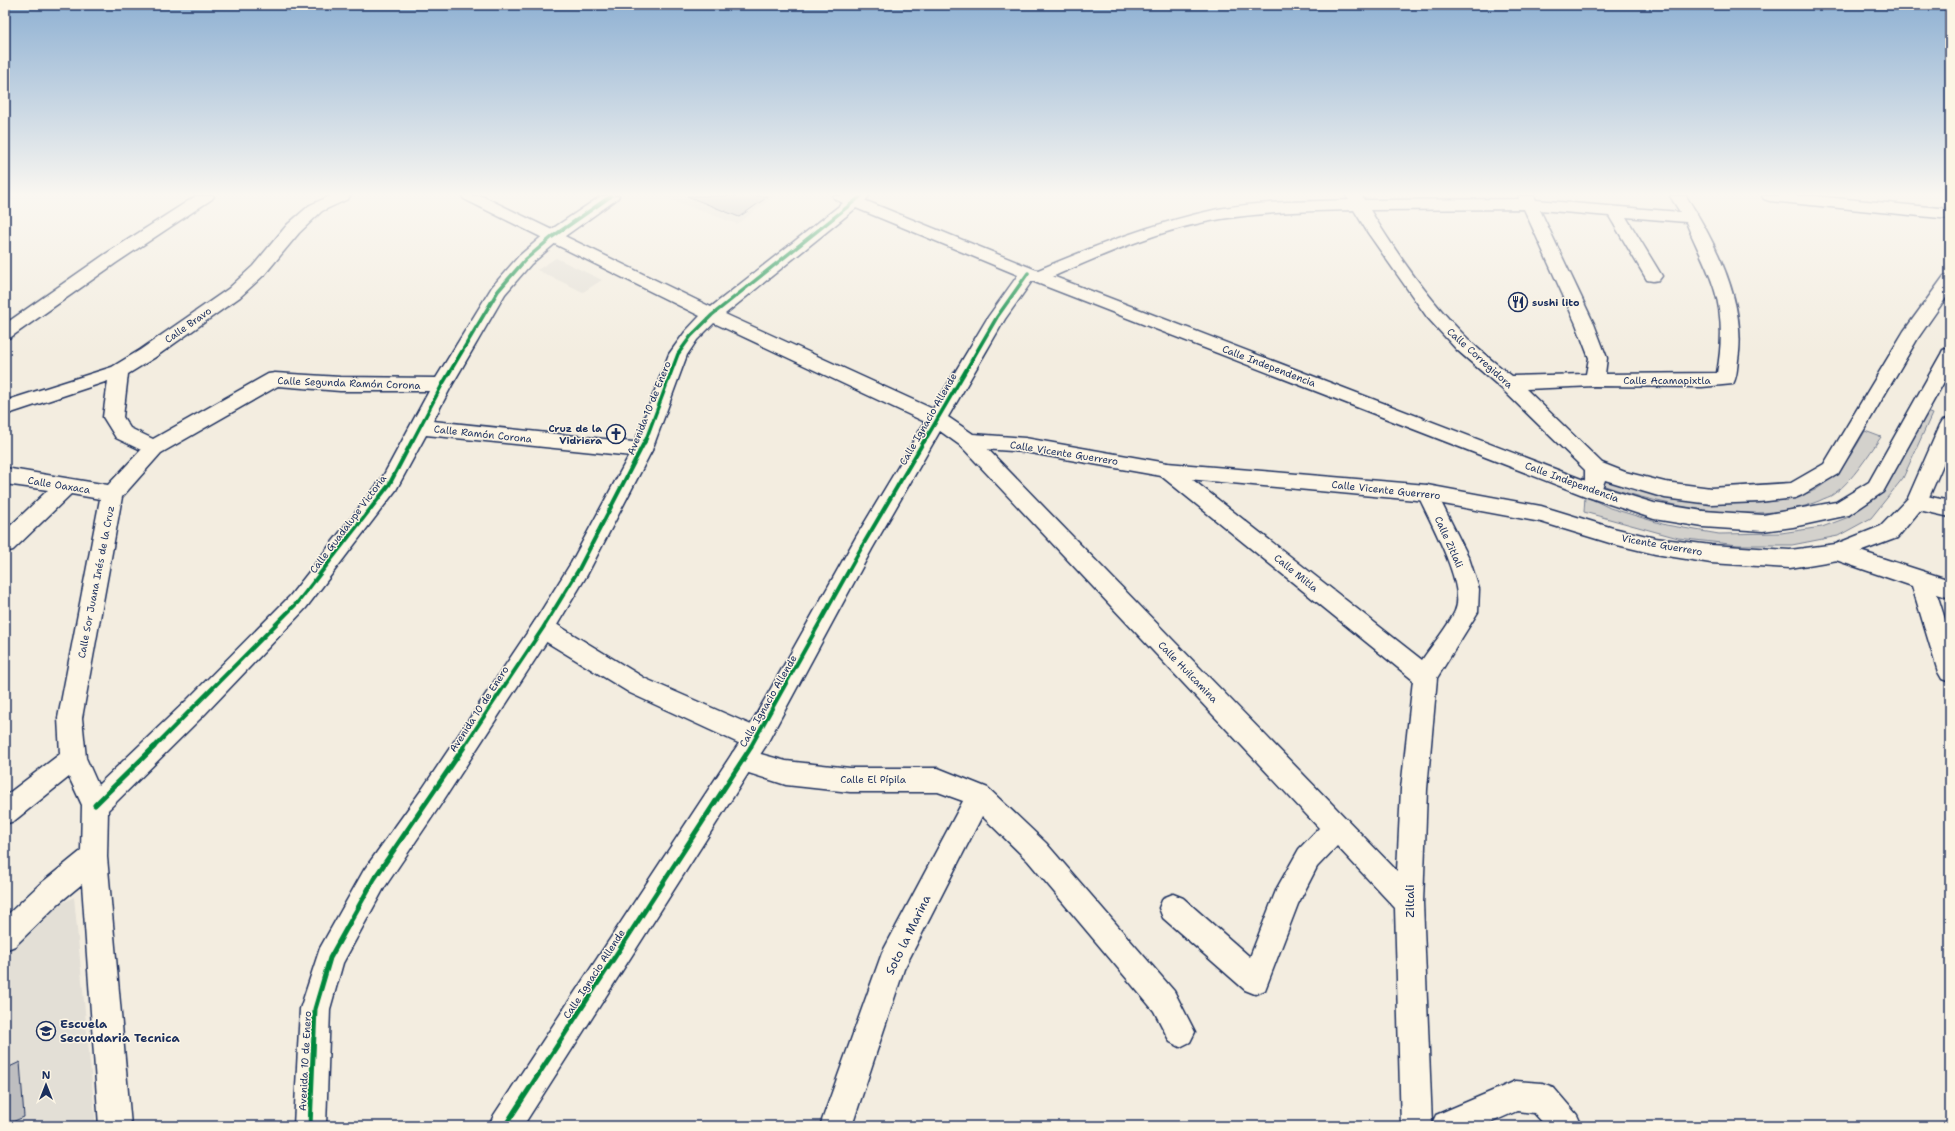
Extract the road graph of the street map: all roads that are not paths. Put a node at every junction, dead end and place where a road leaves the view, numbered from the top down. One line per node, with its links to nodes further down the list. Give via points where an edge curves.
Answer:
1 (126, 249): 16 (street)
2 (277, 249): 18 (street, Calle Bravo, via 259,270 234,293)
3 (538, 249): 21 (street, Calle Guadalupe Victoria, via 498,292)
4 (578, 249): 15 (street)
5 (791, 249): 15 (street, Avenida 10 de Enero)
6 (971, 249): 12 (street, Calle Independencia)
7 (1103, 249): 12 (street)
8 (1387, 249): 20 (street, Calle Corregidora, via 1433,313 1464,346)
9 (1550, 249): 19 (street, via 1598,358)
10 (1637, 249): 13 (street)
11 (1706, 249): 19 (street, Calle Acamapixtla, via 1724,290 1730,318 1730,354 1726,379)
12 (1032, 275): 23 (street, Calle Ignacio Allende, via 997,317); 33 (street, Calle Independencia)
13 (1653, 276)
14 (1950, 280): 29 (street, via 1910,335 1831,469 1795,490 1711,496 1665,490 1620,478)
15 (712, 315): 23 (street); 28 (street, Avenida 10 de Enero, via 691,336 678,354)
16 (5, 333)
17 (1950, 354): 33 (street, Calle Independencia, via 1876,487 1842,509 1763,523 1703,519 1654,511)
18 (119, 371): 22 (street, Calle Bravo); 27 (street, via 114,417 123,433)
19 (1594, 380): 20 (street, Calle Acamapixtla)
20 (1508, 383): 29 (street, Calle Corregidora)
21 (442, 385): 25 (street, Calle Guadalupe Victoria); 27 (street, Calle Segunda Ramón Corona, via 340,384 276,378)
22 (5, 408)
23 (937, 419): 26 (street); 46 (street, Calle Ignacio Allende, via 864,543)
24 (1950, 425): 36 (street)
25 (420, 427): 28 (street, Calle Ramón Corona); 50 (street, Calle Guadalupe Victoria, via 389,485 298,602 196,707)
26 (968, 441): 30 (street, Calle Vicente Guerrero, via 1025,445); 52 (street, Calle Huilcamina)
27 (154, 448): 35 (street, Calle Sor Juana Inés de la Cruz)
28 (642, 450): 43 (street, Avenida 10 de Enero, via 579,569)
29 (1595, 468): 33 (street)
30 (1167, 470): 34 (street, Calle Vicente Guerrero); 45 (street, Calle Mitla)
31 (5, 476): 32 (street, Calle Oaxaca)
32 (67, 485): 35 (street, Calle Oaxaca); 39 (street)
33 (1595, 492)
34 (1427, 493): 38 (street, Calle Vicente Guerrero, via 1541,514); 45 (street, Calle Zitlali, via 1458,558 1468,589 1467,612)
35 (112, 494): 47 (street, Calle Sor Juana Inés de la Cruz, via 70,718)
36 (1917, 502): 37 (street); 40 (street, via 1890,532)
37 (1950, 509)
38 (1613, 536): 40 (street, Vicente Guerrero, via 1655,546 1711,554 1790,559)
39 (5, 544)
40 (1838, 552): 41 (street)
41 (1921, 580): 42 (street); 44 (street)
42 (1950, 589)
43 (543, 628): 46 (street, via 638,686); 59 (street, Avenida 10 de Enero, via 374,879 330,958 315,1009)
44 (1950, 672)
45 (1425, 676): 54 (street, Ziltali, via 1414,789)
46 (756, 739): 48 (street, Calle Ignacio Allende)
47 (73, 759): 50 (street, Calle Sor Juana Inés de la Cruz); 51 (street)
48 (742, 760): 49 (street, Calle El Pípila, via 786,774 850,780 938,780); 60 (street, Calle Ignacio Allende)
49 (979, 796): 57 (street, via 1038,852 1164,1001); 61 (street, Soto la Marina, via 892,963)
50 (95, 804): 53 (street, Calle Sor Juana Inés de la Cruz)
51 (5, 812)
52 (1337, 828): 54 (street, Calle Huilcamina); 55 (street, via 1308,858 1287,897 1255,980)
53 (94, 857): 56 (street, via 49,894); 58 (street, Calle Sor Juana Inés de la Cruz)
54 (1409, 903): 62 (street, Ziltali)
55 (1173, 908)
56 (5, 936)
57 (1180, 1032)
58 (114, 1126)
59 (310, 1126)
60 (505, 1126)
61 (836, 1126)
62 (1417, 1126)
63 (1447, 1126): 64 (street, via 1516,1096 1542,1098)
64 (1566, 1126)

